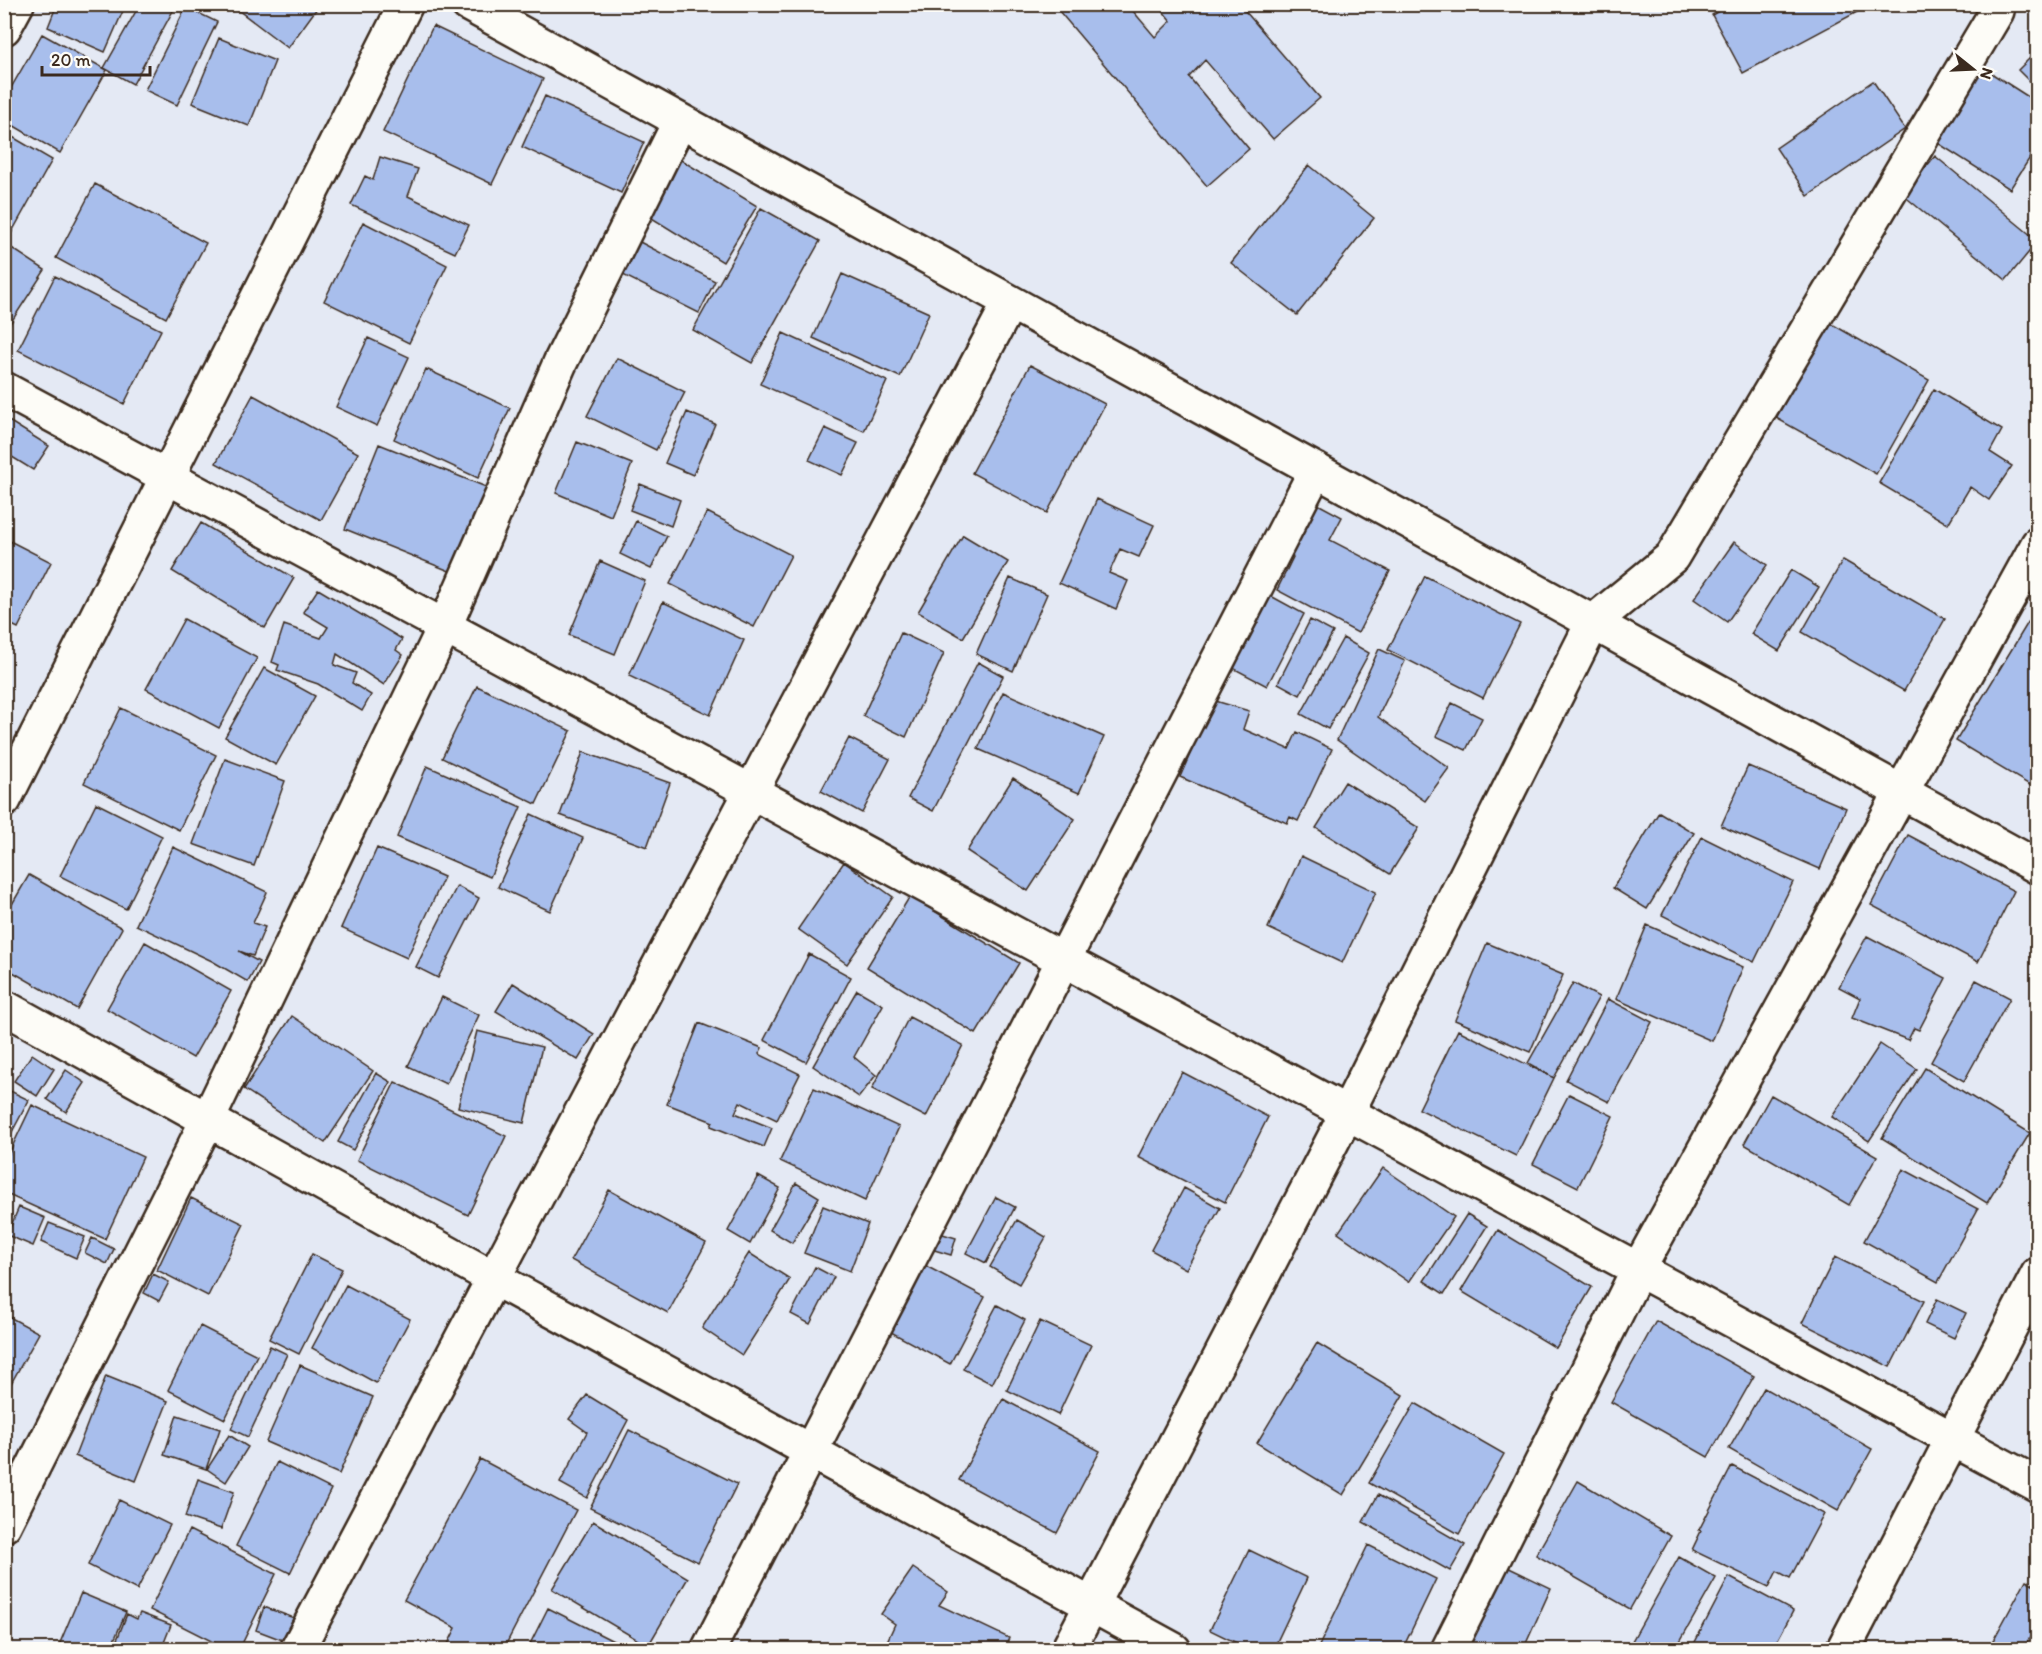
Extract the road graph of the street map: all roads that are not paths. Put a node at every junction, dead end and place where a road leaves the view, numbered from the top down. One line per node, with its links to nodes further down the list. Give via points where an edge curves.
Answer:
1 (16, 4): 5 (street)
2 (405, 4): 10 (street)
3 (468, 4): 6 (street)
4 (1996, 11): 12 (street, via 1672,557)
5 (4, 28)
6 (680, 121): 7 (street); 13 (street, via 560,363)
7 (1010, 302): 9 (street); 14 (street)
8 (4, 388): 10 (street)
9 (1316, 470): 12 (street); 18 (street)
10 (168, 477): 13 (street); 16 (street)
11 (2037, 544): 15 (street)
12 (1593, 622): 15 (street); 20 (street)
13 (445, 626): 14 (street); 21 (street)
14 (752, 791): 18 (street); 24 (street)
15 (1901, 792): 17 (street); 22 (street)
16 (4, 800)
17 (2037, 867)
18 (1063, 960): 20 (street); 26 (street)
19 (4, 1007): 21 (street)
20 (1347, 1113): 22 (street); 29 (street)
21 (208, 1119): 24 (street); 28 (street)
22 (1638, 1270): 25 (street); 34 (street)
23 (2037, 1274): 25 (street)
24 (495, 1279): 26 (street); 30 (street)
25 (1952, 1439): 27 (street); 35 (street)
26 (810, 1452): 29 (street); 31 (street)
27 (2037, 1485)
28 (4, 1525)
29 (1091, 1603): 32 (street); 33 (street)
30 (297, 1650)
31 (708, 1650)
32 (1068, 1650)
33 (1174, 1650)
34 (1448, 1650)
35 (1843, 1650)

